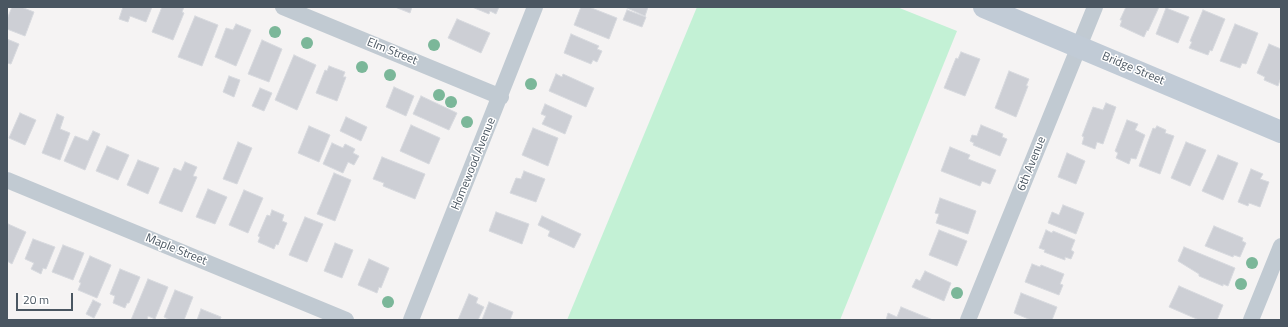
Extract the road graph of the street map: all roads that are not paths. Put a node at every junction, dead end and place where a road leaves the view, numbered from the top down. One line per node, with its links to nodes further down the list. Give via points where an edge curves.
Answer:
1 (283, 7): 6 (street, Elm Street)
2 (535, 7): 6 (street, Homewood Avenue)
3 (984, 7): 5 (main road, Bridge Street)
4 (1095, 7): 5 (street, 6th Avenue)
5 (1079, 46): 7 (main road, Bridge Street); 12 (street, 6th Avenue)
6 (501, 97): 11 (street, Homewood Avenue)
7 (1281, 132)
8 (7, 180): 10 (street, Maple Street)
9 (1281, 246): 13 (street)
10 (346, 320)
11 (411, 320)
12 (968, 320)
13 (1251, 320)

